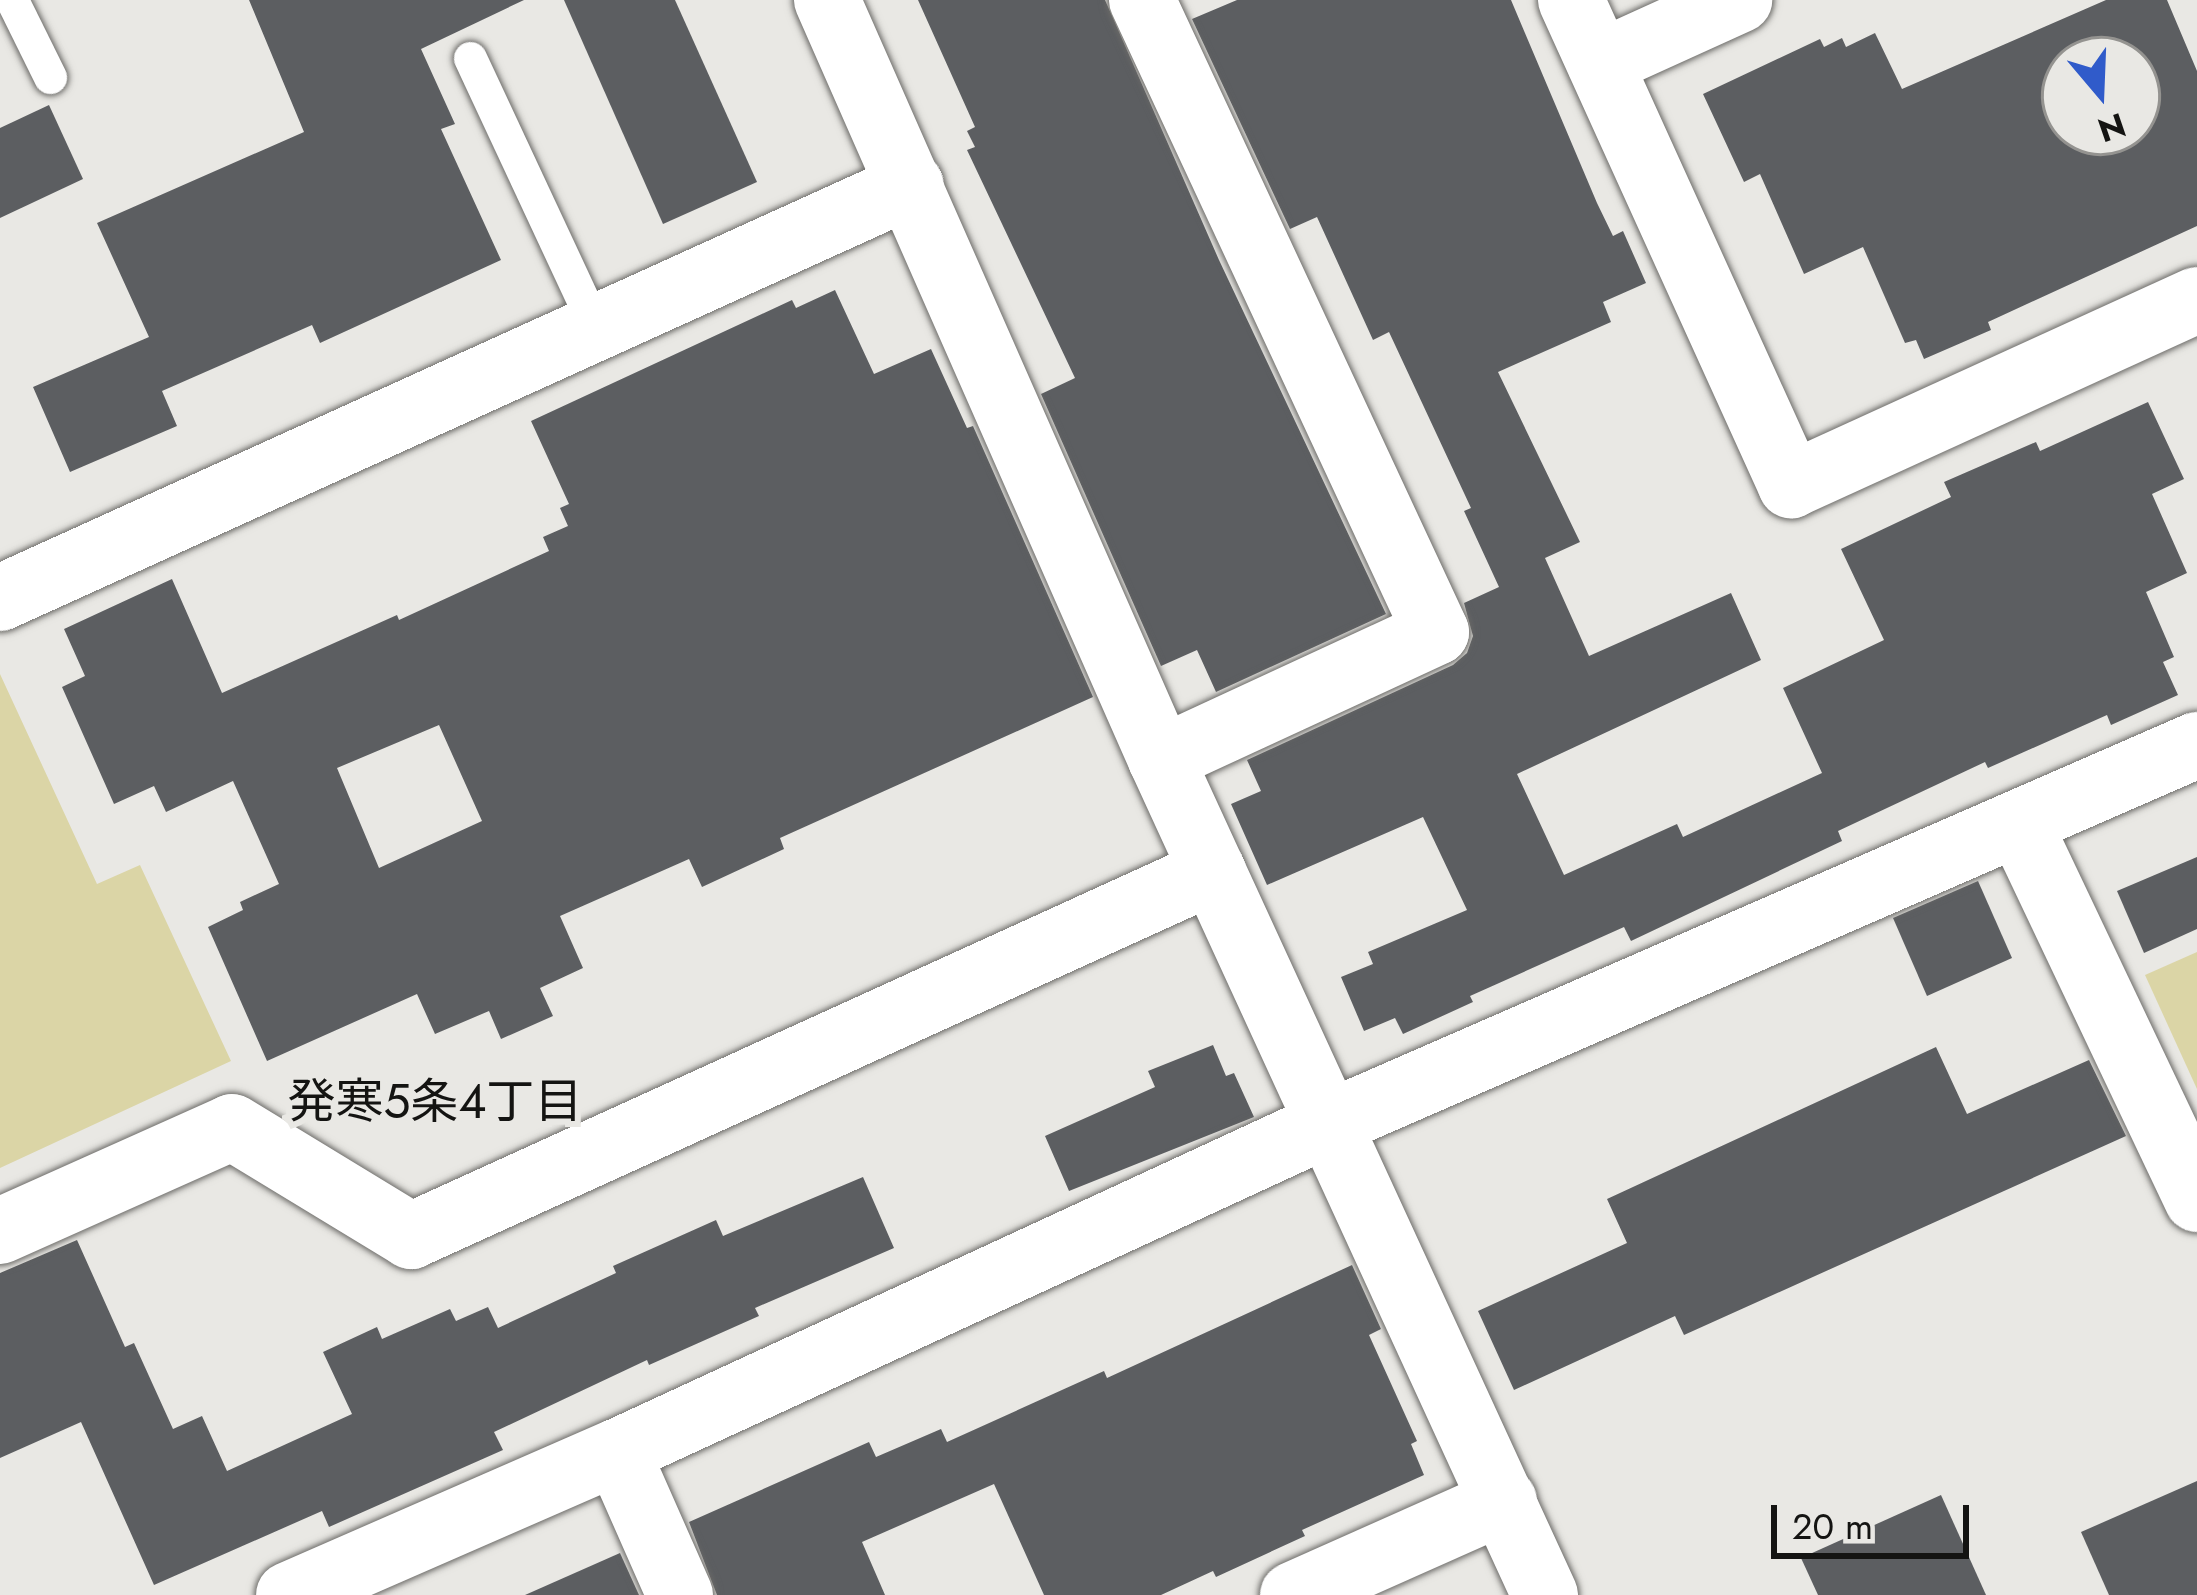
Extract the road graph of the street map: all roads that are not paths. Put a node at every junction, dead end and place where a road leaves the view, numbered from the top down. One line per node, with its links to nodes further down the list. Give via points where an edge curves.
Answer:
1 (13, 0): 8 (lane)
2 (827, 0): 9 (street)
3 (1142, 0): 14 (street, via 1436,632)
4 (1571, 0): 7 (street)
5 (1738, 0): 7 (street)
6 (470, 58): 11 (lane)
7 (1600, 63): 10 (street, via 1791,485)
8 (50, 77)
9 (911, 185): 11 (street); 14 (street)
10 (2197, 300)
11 (596, 328): 12 (street)
12 (0, 598)
13 (2197, 745): 15 (street)
14 (1161, 759): 16 (street)
15 (2020, 826): 17 (street); 18 (street)
16 (1213, 872): 17 (street); 19 (street, via 411,1236 232,1127)
17 (1330, 1124): 20 (street); 21 (street)
18 (2191, 1172)
19 (0, 1231)
20 (617, 1452): 22 (street); 23 (street)
21 (1504, 1501): 24 (street); 25 (street)
22 (298, 1593)
23 (680, 1595)
24 (1293, 1595)
25 (1546, 1595)

